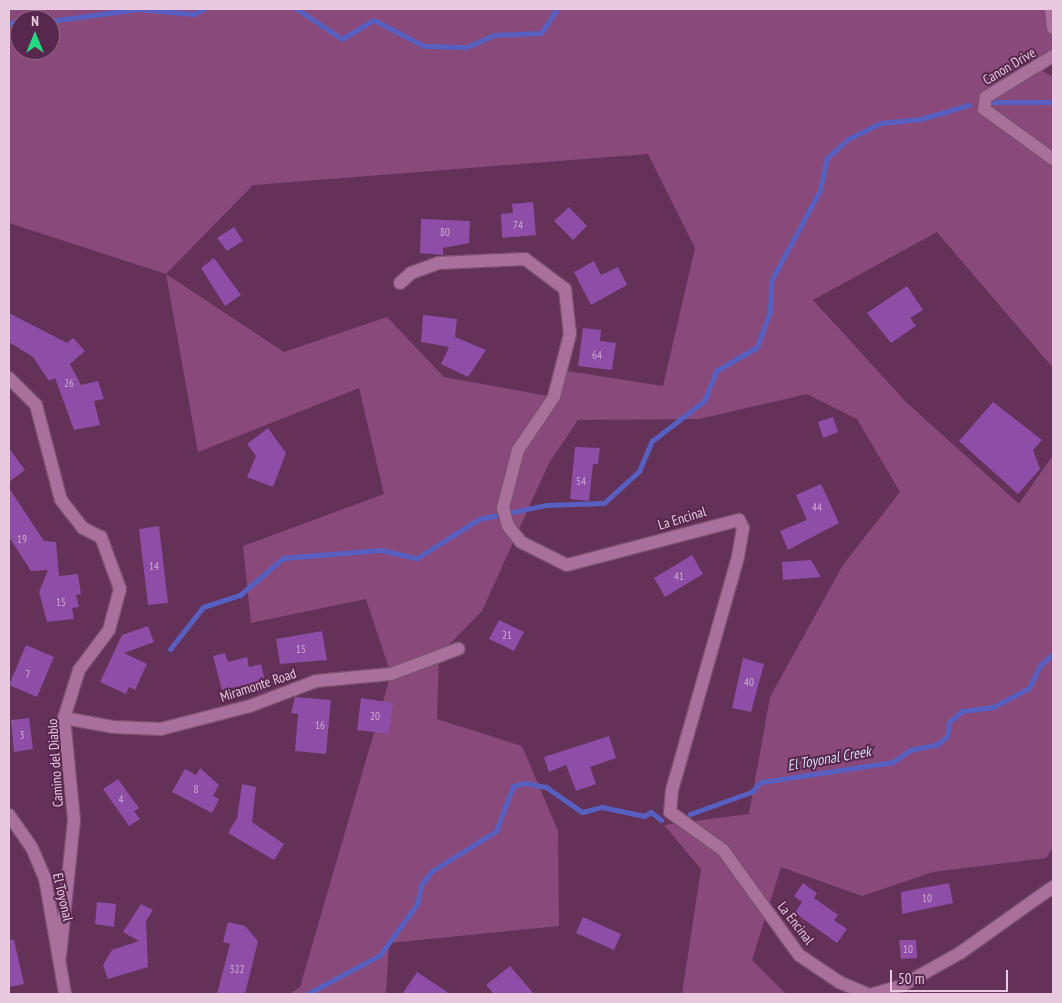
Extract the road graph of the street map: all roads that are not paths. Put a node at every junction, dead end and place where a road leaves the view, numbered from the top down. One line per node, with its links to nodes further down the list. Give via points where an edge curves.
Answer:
1 (1050, 9): 2 (street)
2 (1053, 28)
3 (1053, 56): 4 (street, Canon Drive, via 986,97 984,109)
4 (1053, 159)
5 (400, 284): 13 (street, La Encinal, via 411,273 438,263 525,259 565,290 570,334 554,397 518,450 503,508 508,526 521,542 567,564 739,520 743,528 738,557 672,790 670,812 723,850 799,955 839,982)
6 (9, 378): 8 (street, Camino del Diablo, via 36,406 62,500 82,528 101,537 120,588 109,630 79,670)
7 (458, 649): 8 (street, Miramonte Road, via 391,674 316,681 250,706 161,728 114,728)
8 (64, 718): 11 (street, Camino del Diablo, via 74,820)
9 (9, 815): 11 (street, El Toyonal, via 32,848 44,878)
10 (1053, 887): 14 (street, via 960,952 901,986)
11 (60, 956): 12 (street, El Toyonal)
12 (65, 994)
13 (867, 994)
14 (873, 994)

